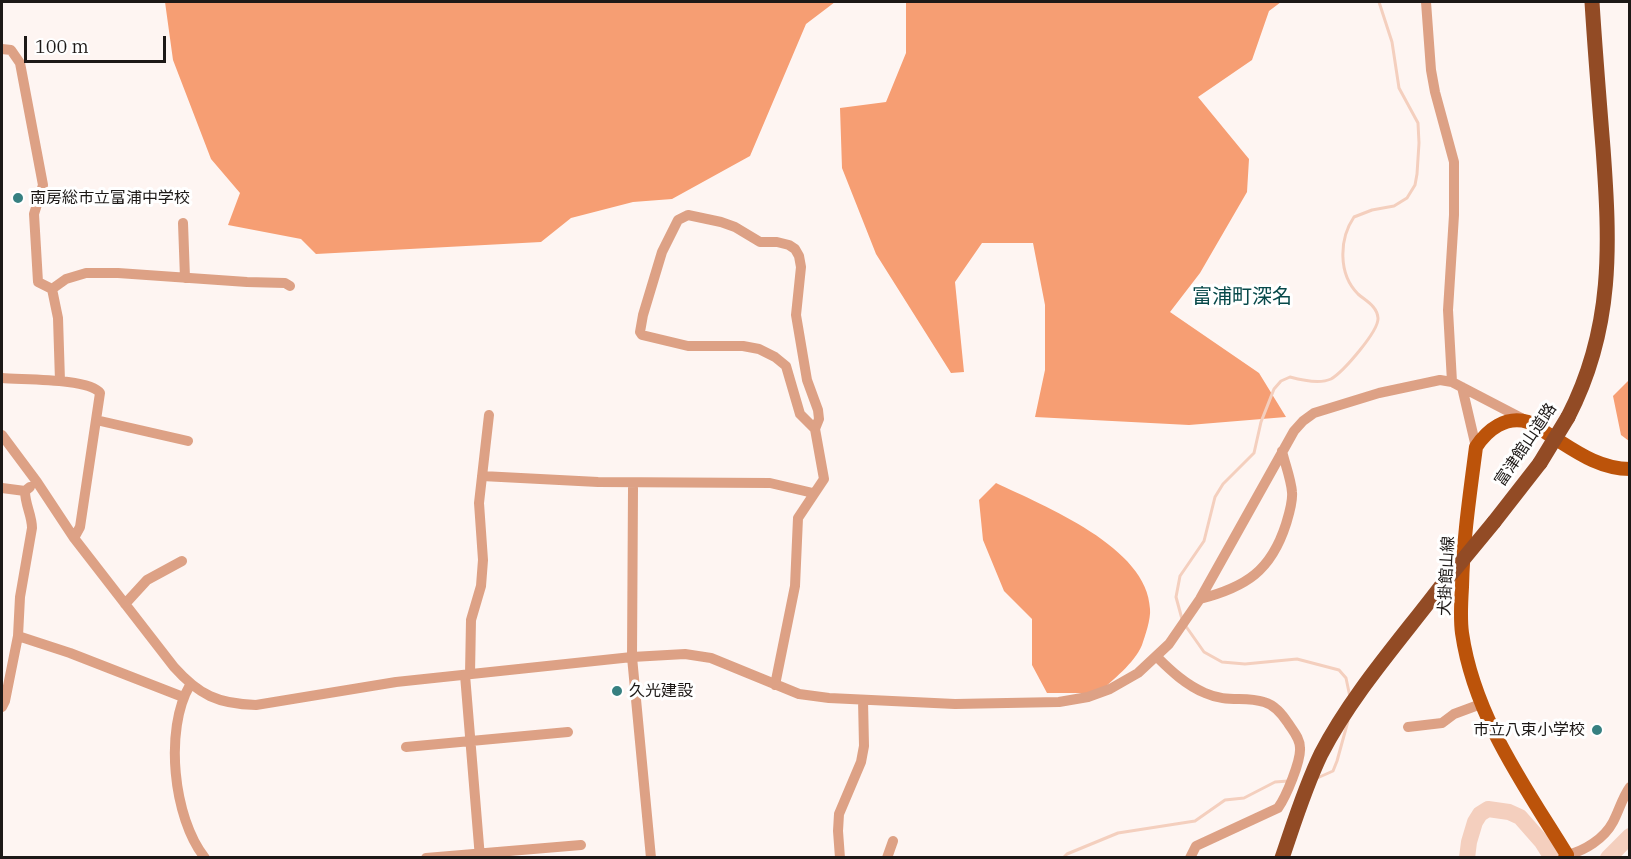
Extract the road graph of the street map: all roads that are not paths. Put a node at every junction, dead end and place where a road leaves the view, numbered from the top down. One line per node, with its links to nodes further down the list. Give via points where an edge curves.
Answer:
1 (1426, 2): 10 (street, via 1431,70 1454,162 1448,310)
2 (1592, 2): 45 (highway, 富津館山道路, bridge, via 1608,217 1607,282 1600,327 1585,379 1540,463 1353,701 1313,771)
3 (2, 49): 7 (street, via 11,50 20,63 43,185 34,214 38,282)
4 (183, 223): 5 (street)
5 (185, 278): 6 (street); 7 (street, via 86,273)
6 (291, 286)
7 (51, 289): 9 (street, via 59,326)
8 (2, 378): 9 (street)
9 (60, 381): 12 (street, via 97,389 100,393)
10 (1457, 384): 13 (street); 17 (street); 18 (street, via 1440,380 1314,413 1303,420)
11 (489, 415): 20 (street)
12 (96, 420): 16 (street); 26 (street, via 80,527)
13 (1527, 422): 17 (main road, via 1501,424 1483,435); 19 (main road, via 1591,460 1607,467)
14 (815, 429): 14 (street, via 800,414 786,366 775,357 743,346 688,346 640,332 662,252 678,220 688,215 721,222 760,242 783,243 795,249 801,267 796,315 807,380 818,410); 25 (street, via 824,479)
15 (2, 435): 21 (street)
16 (188, 441)
17 (1476, 447): 38 (main road, 犬掛館山線, via 1464,546 1461,619 1465,652)
18 (1282, 451): 28 (street); 28 (street, via 1292,492 1282,537 1264,567 1243,585)
19 (1629, 468)
20 (482, 476): 25 (street, via 598,482 770,483); 33 (street, via 479,503 483,560 481,586 471,620)
21 (37, 482): 24 (street); 26 (street)
22 (2, 488): 24 (street)
23 (633, 488): 31 (street)
24 (25, 491): 30 (street, via 32,528 20,597)
25 (813, 493): 35 (street, via 798,518 795,586)
26 (74, 538): 29 (street)
27 (182, 561): 29 (street, via 147,580)
28 (1200, 599): 32 (street)
29 (124, 604): 34 (street)
30 (18, 636): 36 (street); 39 (street)
31 (632, 657): 33 (street); 35 (street, via 685,654 711,658); 53 (street)
32 (1157, 657): 37 (street, via 1110,689 1059,702 956,704); 56 (street, via 1203,693 1223,700 1270,704 1282,714 1300,749 1285,798 1278,808 1196,846)
33 (467, 674): 34 (street, via 256,705 234,704); 42 (street)
34 (190, 685): 36 (street)
35 (775, 685): 37 (street, via 799,694)
36 (183, 698): 51 (street, via 177,722 177,782 191,835)
37 (864, 700): 54 (street, via 861,762 839,814)
38 (1481, 704): 40 (street, via 1442,723); 50 (main road, 犬掛館山線)
39 (2, 707)
40 (1408, 727)
41 (568, 732): 42 (street)
42 (470, 741): 43 (street); 49 (street)
43 (406, 747)
44 (1629, 787): 50 (street, via 1603,836 1580,852)
45 (1298, 812): 57 (highway); 58 (highway)
46 (893, 841): 55 (street)
47 (581, 845): 48 (street)
48 (518, 854): 49 (street)
49 (480, 856): 52 (street)
50 (1566, 856)
51 (205, 858)
52 (426, 858)
53 (651, 858)
54 (840, 858)
55 (886, 858)
56 (1190, 858)
57 (1282, 858)
58 (1291, 858)

